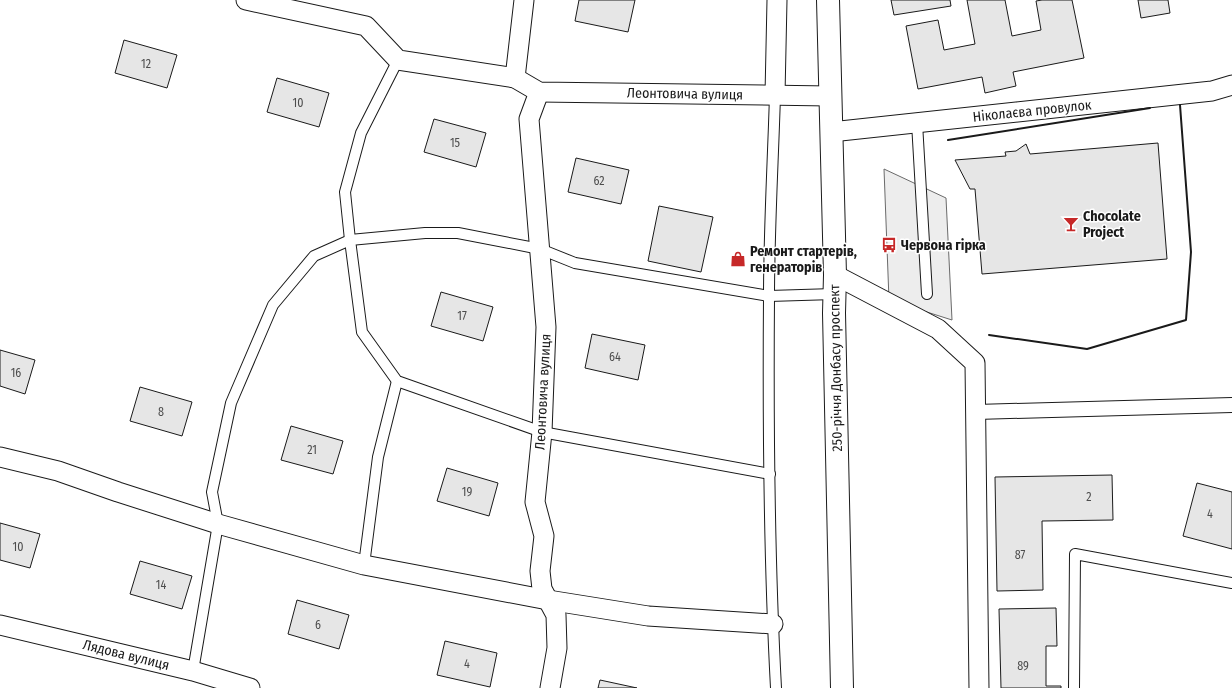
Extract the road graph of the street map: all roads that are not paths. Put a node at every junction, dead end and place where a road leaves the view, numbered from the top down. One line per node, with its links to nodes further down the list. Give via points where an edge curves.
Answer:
1 (246, 0): 5 (street, via 366,26)
2 (524, 0): 6 (street)
3 (777, 0): 9 (street)
4 (828, 0): 10 (main road, 250-річчя Донбасу проспект)
5 (398, 60): 6 (street, Леонтовича вулиця); 13 (lane, via 359,140 346,192)
6 (515, 78): 8 (street, Леонтовича вулиця)
7 (1232, 85): 11 (street, Ніколаєва провулок, via 1212,91)
8 (539, 92): 9 (street, Леонтовича вулиця); 14 (street, Леонтовича вулиця, via 529,119)
9 (775, 95): 10 (street, Леонтовича вулиця); 17 (lane)
10 (830, 96): 12 (main road, 250-річчя Донбасу проспект)
11 (916, 123): 12 (street, Ніколаєва провулок); 16 (lane)
12 (831, 132): 15 (main road, 250-річчя Донбасу проспект)
13 (350, 240): 14 (lane, via 425,233 458,233); 18 (lane, via 362,332); 24 (lane, via 314,256 273,305 231,403 212,492)
14 (540, 249): 17 (lane, via 575,263); 21 (street, Леонтовича вулиця, via 546,327)
15 (834, 284): 17 (lane); 20 (street, via 938,329 975,364); 34 (main road, 250-річчя Донбасу проспект)
16 (927, 294)
17 (768, 296): 23 (lane)
18 (397, 381): 21 (lane); 25 (lane, via 378,457)
19 (1232, 405): 20 (street)
20 (976, 412): 35 (street)
21 (542, 432): 23 (lane); 27 (street, Леонтовича вулиця, via 535,502 544,536 540,572 542,589)
22 (0, 457): 24 (street, via 58,471)
23 (770, 474): 28 (lane)
24 (218, 524): 25 (street); 30 (lane)
25 (364, 565): 27 (street)
26 (1232, 583): 36 (lane, via 1075,554)
27 (548, 600): 28 (street, via 648,616); 32 (street, Леонтовича вулиця, via 556,615 557,648)
28 (773, 624): 33 (lane)
29 (0, 625): 30 (street, Лядова вулиця)
30 (193, 671): 31 (street, Лядова вулиця)
31 (250, 688)
32 (550, 688)
33 (776, 688)
34 (842, 688)
35 (979, 688)
36 (1074, 688)

